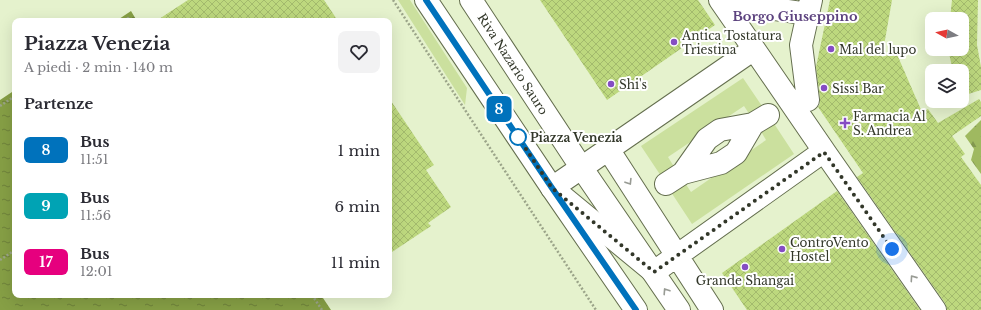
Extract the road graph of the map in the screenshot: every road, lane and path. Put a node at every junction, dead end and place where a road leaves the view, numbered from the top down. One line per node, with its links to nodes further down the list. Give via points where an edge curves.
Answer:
1 (393, 0): 23 (path)
2 (426, 0): 16 (street)
3 (471, 0): 14 (street, Riva Nazario Sauro)
4 (720, 0): 7 (street)
5 (742, 4): 6 (street)
6 (810, 7): 8 (street, via 800,45)
7 (754, 49): 12 (street); 13 (street)
8 (803, 93)
9 (12, 98): 10 (path)
10 (0, 106)
11 (760, 119): 15 (street, via 720,130 707,139)
12 (608, 149): 14 (street); 18 (street, one-way to 18)
13 (824, 152): 18 (street); 27 (street, one-way to 13)
14 (581, 167): 16 (street); 20 (street)
15 (674, 179)
16 (552, 188): 20 (street); 24 (street)
17 (12, 252): 19 (path)
18 (676, 257): 20 (street); 26 (street)
19 (0, 260)
20 (654, 272): 25 (street, one-way to 20)
21 (314, 298): 22 (path)
22 (322, 310)
23 (596, 310)
24 (636, 310)
25 (679, 310)
26 (712, 310)
27 (935, 310)

